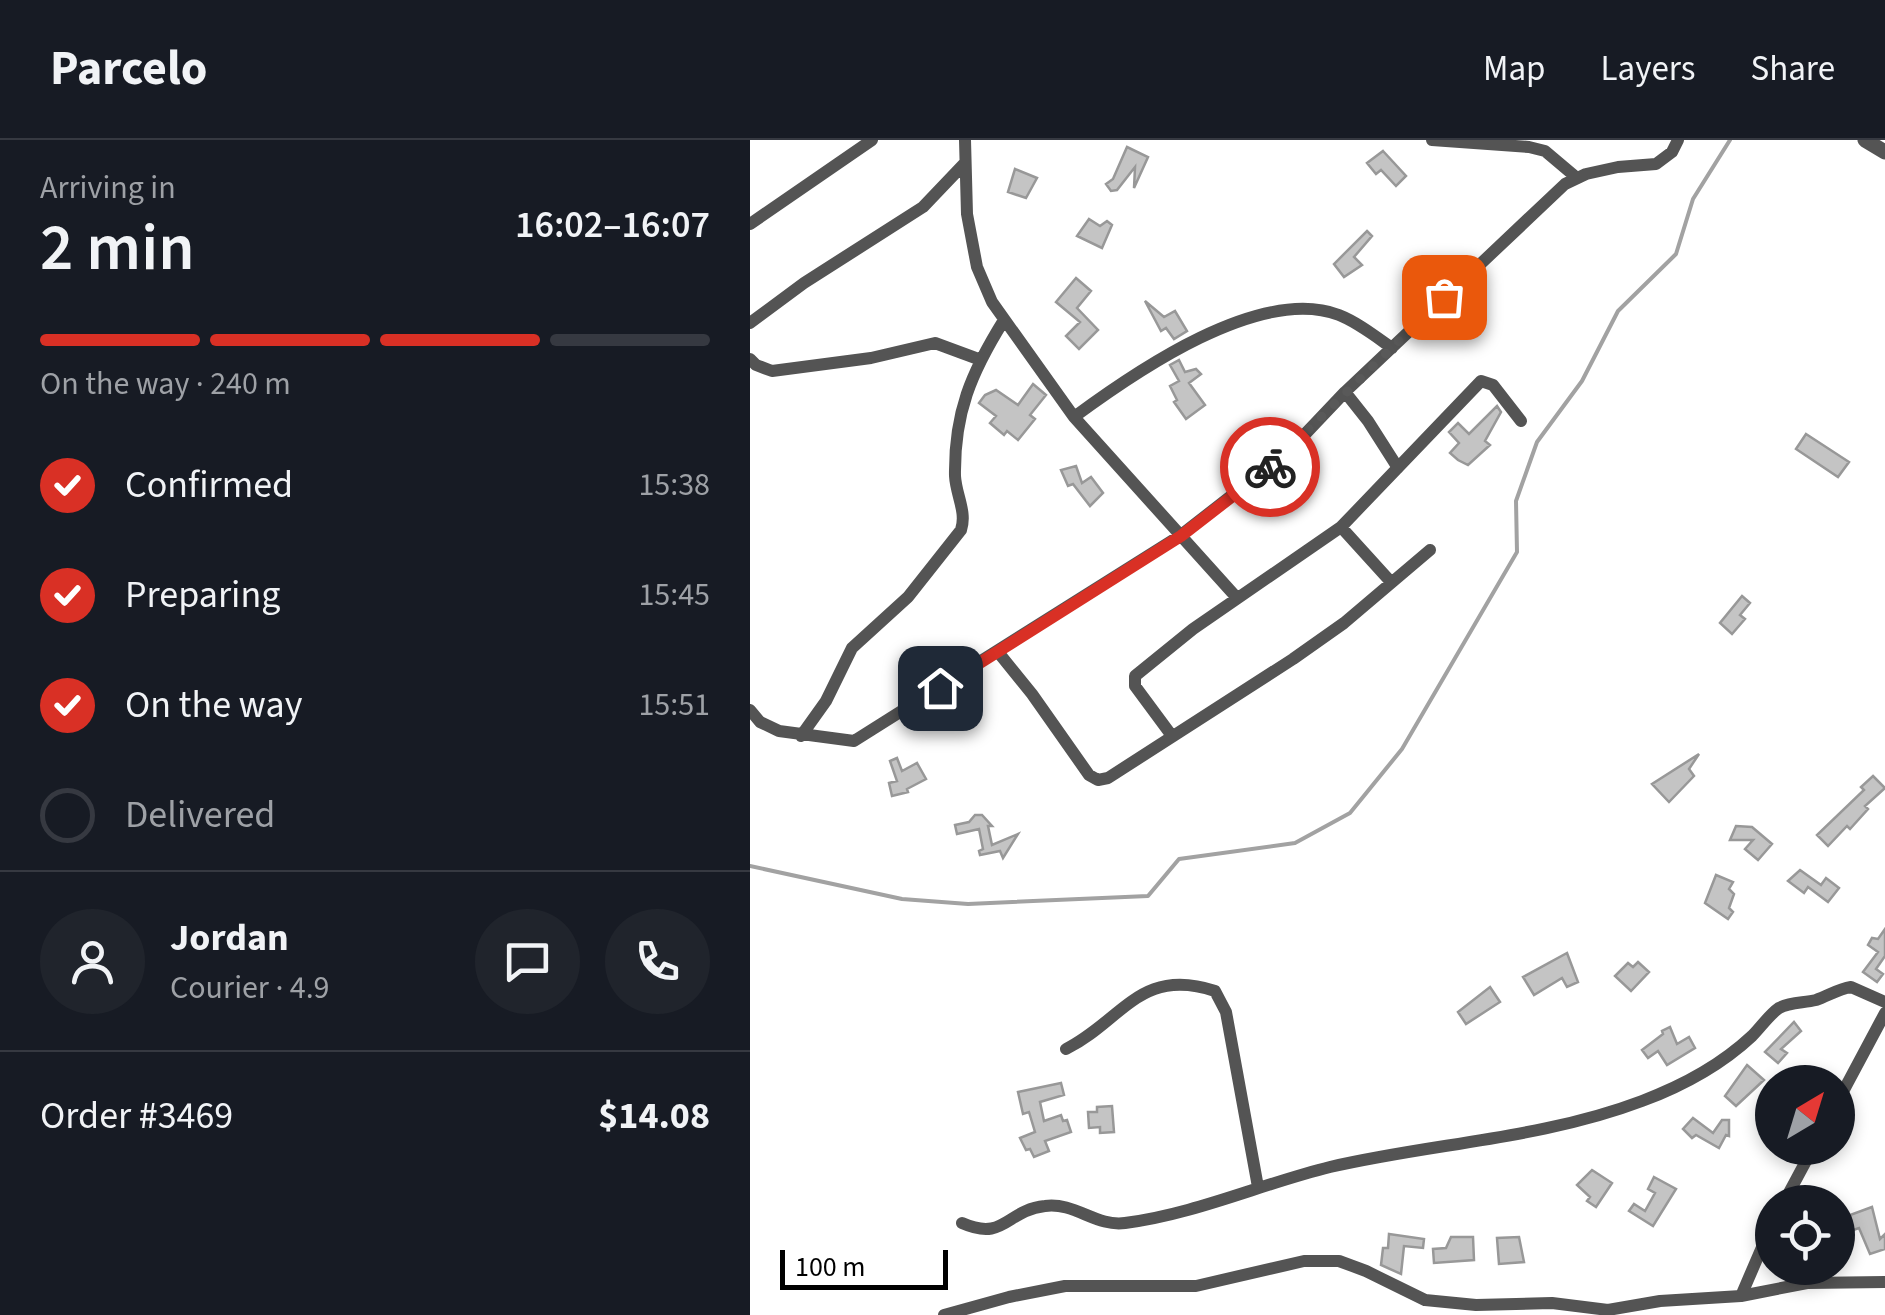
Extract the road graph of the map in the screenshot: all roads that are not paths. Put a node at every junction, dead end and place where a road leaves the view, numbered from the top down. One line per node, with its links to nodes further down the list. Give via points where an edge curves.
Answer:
1 (872, 140): 9 (street)
2 (965, 140): 7 (street)
3 (1678, 140): 8 (street, via 1656,164)
4 (1865, 140): 6 (street)
5 (1442, 141): 8 (street, via 1529,146)
6 (1885, 152)
7 (964, 164): 10 (street, via 977,266); 11 (street, via 922,207)
8 (1577, 178): 12 (street)
9 (750, 224)
10 (1004, 320): 14 (street); 16 (street)
11 (750, 323)
12 (1392, 348): 15 (street); 16 (street, via 1322,312 1242,320 1138,372)
13 (750, 359): 14 (street, via 772,371 936,343)
14 (980, 360): 26 (street, via 960,408 961,530 908,597 852,648)
15 (1345, 392): 18 (street); 20 (street, via 1290,450)
16 (1074, 416): 20 (street)
17 (1522, 421): 18 (street, via 1493,385 1481,381)
18 (1398, 468): 19 (street)
19 (1341, 527): 22 (street); 23 (street)
20 (1181, 536): 23 (street); 24 (street)
21 (1430, 550): 22 (street)
22 (1390, 581): 27 (street, via 1327,636)
23 (1237, 598): 27 (street, via 1135,676)
24 (998, 652): 26 (street, via 854,741); 27 (street, via 1098,780)
25 (750, 710): 26 (street, via 760,722)
26 (800, 736)
27 (1172, 736)
28 (1885, 1002): 32 (street, via 1851,987 1780,1008 1719,1063 1641,1102 1532,1132 1428,1146)
29 (1885, 1013): 31 (street)
30 (1066, 1049): 32 (street, via 1152,990 1216,992 1226,1012)
31 (1855, 1069)
32 (1258, 1188): 33 (street, via 1122,1224 1067,1205 1030,1208 996,1229)
33 (962, 1223)
34 (1755, 1263): 36 (street)
35 (1885, 1282): 36 (street, via 1807,1282)
36 (1741, 1296): 37 (street, via 1608,1310)
37 (1552, 1303): 38 (street, via 1425,1300 1339,1261 1304,1262 1196,1286 1065,1286); 39 (street)
38 (944, 1315)
39 (1532, 1315)

